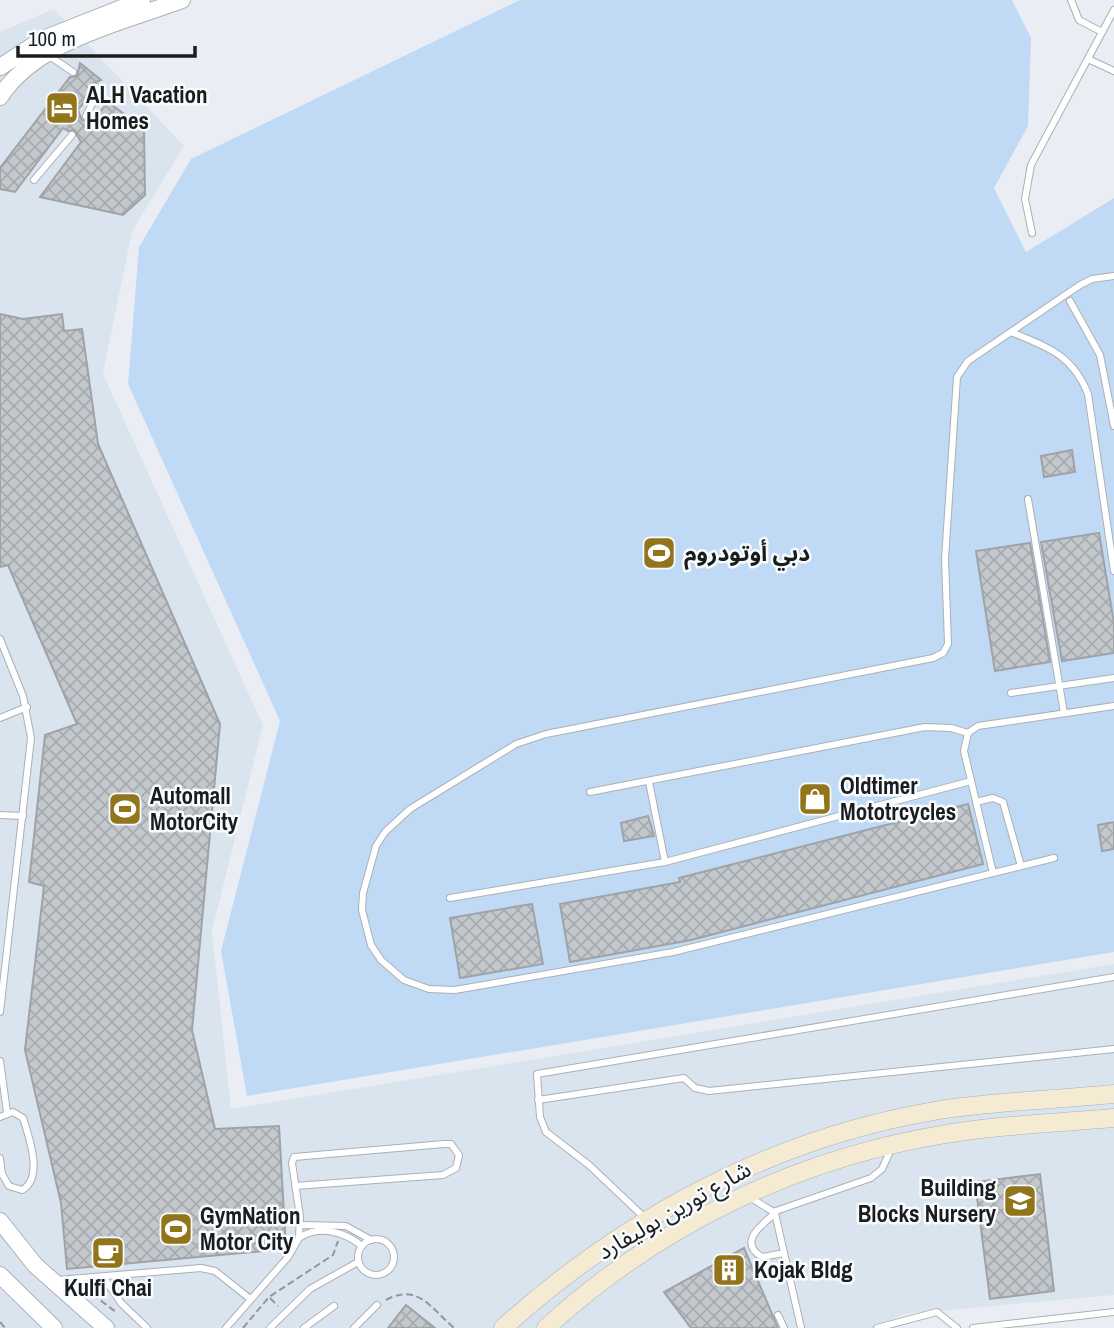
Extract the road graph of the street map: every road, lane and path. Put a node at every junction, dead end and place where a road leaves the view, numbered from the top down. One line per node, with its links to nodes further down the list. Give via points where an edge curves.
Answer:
1 (142, 0): 8 (street, via 43,39)
2 (182, 0): 6 (street)
3 (1071, 0): 5 (lane, via 1079,20)
4 (1114, 10): 5 (lane)
5 (1102, 32): 7 (lane)
6 (47, 53): 10 (lane); 12 (street, via 18,75)
7 (1088, 59): 9 (lane); 16 (lane, via 1031,165 1025,199)
8 (0, 67)
9 (1114, 71)
10 (73, 72)
11 (96, 87): 13 (lane, via 98,92)
12 (0, 97)
13 (86, 116)
14 (72, 135): 15 (lane)
15 (34, 180)
16 (1032, 233)
17 (1114, 276): 19 (lane, via 1080,285)
18 (1070, 301): 20 (lane, via 1100,355)
19 (1011, 332): 22 (lane, via 1062,356 1083,383); 41 (lane, via 968,361 954,386 945,559 948,644 943,653 526,739 397,819 376,846 362,910 371,945 381,960 404,979 442,990 673,952)
20 (1114, 426)
21 (1028, 499): 25 (lane)
22 (1114, 571)
23 (0, 639): 28 (lane)
24 (1114, 678): 25 (lane)
25 (1059, 686): 26 (lane); 29 (lane)
26 (1011, 693)
27 (1114, 706): 29 (lane)
28 (27, 707): 30 (lane); 37 (lane, via 30,738)
29 (1064, 713): 31 (lane, via 978,726)
30 (0, 718)
31 (968, 733): 32 (lane, via 963,744); 33 (lane, via 925,727)
32 (971, 781): 35 (lane); 39 (lane)
33 (649, 782): 34 (lane); 39 (lane)
34 (590, 792)
35 (976, 802): 40 (lane, via 993,798 1003,803); 41 (lane)
36 (0, 815): 37 (lane)
37 (23, 816): 44 (lane)
38 (1054, 858): 40 (lane)
39 (666, 862): 42 (lane)
40 (1021, 866): 41 (lane)
41 (993, 873)
42 (450, 898)
43 (1114, 977): 48 (lane, via 546,1071 535,1079)
44 (0, 1010)
45 (1114, 1049): 48 (lane, via 709,1091 695,1088 684,1078)
46 (0, 1061): 50 (lane)
47 (1114, 1094): 49 (main road, شارع تورين بوليفارد)
48 (538, 1100): 59 (lane, via 546,1132 589,1164)
49 (1028, 1102): 53 (main road, via 1005,1114); 59 (main road, شارع تورين بوليفارد, via 937,1111 820,1139 728,1175)
50 (7, 1112): 51 (lane); 55 (lane, via 19,1114 25,1125 34,1167 29,1186 9,1186)
51 (0, 1117)
52 (1114, 1118): 53 (main road, شارع تورين بوليفارد)
53 (1010, 1126): 54 (main road, شارع تورين بوليفارد)
54 (893, 1144): 57 (main road, شارع تورين بوليفارد, via 825,1163); 58 (lane, via 882,1169 871,1178)
55 (0, 1158)
56 (295, 1186): 56 (lane, via 292,1163 297,1156 444,1144 451,1144 459,1155 456,1168 443,1175); 61 (lane)
57 (746, 1195): 58 (lane); 92 (main road, شارع تورين بوليفارد, via 658,1241)
58 (774, 1212): 66 (lane); 66 (lane, via 751,1238 755,1252 762,1257)
59 (647, 1220): 91 (main road, شارع تورين بوليفارد, via 566,1275)
60 (0, 1221): 69 (street)
61 (301, 1226): 63 (lane); 64 (lane, via 346,1226)
62 (339, 1232): 63 (lane, via 313,1231); 65 (lane); 72 (path, via 333,1255)
63 (299, 1238): 73 (lane, via 283,1263)
64 (371, 1240): 65 (lane); 67 (lane, via 392,1248 393,1263 376,1276)
65 (362, 1246): 67 (lane)
66 (784, 1254): 94 (lane)
67 (358, 1262): 77 (lane)
68 (0, 1275): 81 (street)
69 (50, 1279): 71 (lane); 83 (street)
70 (105, 1279): 71 (lane); 73 (lane, via 201,1268 215,1271); 84 (lane)
71 (75, 1280): 76 (path)
72 (269, 1297): 77 (path); 86 (path)
73 (249, 1298): 85 (lane)
74 (377, 1305): 89 (lane); 90 (path, via 408,1292)
75 (334, 1306): 88 (lane)
76 (116, 1312)
77 (283, 1312): 87 (lane)
78 (1114, 1312): 97 (lane)
79 (778, 1315): 93 (lane)
80 (0, 1322): 82 (path)
81 (45, 1325)
82 (5, 1328)
83 (106, 1328)
84 (147, 1328)
85 (226, 1328)
86 (243, 1328)
87 (270, 1328)
88 (304, 1328)
89 (354, 1328)
90 (454, 1328)
91 (503, 1328)
92 (546, 1328)
93 (784, 1328)
94 (801, 1328)
95 (877, 1328): 96 (lane, via 937,1312)
96 (957, 1328)
97 (973, 1328)

